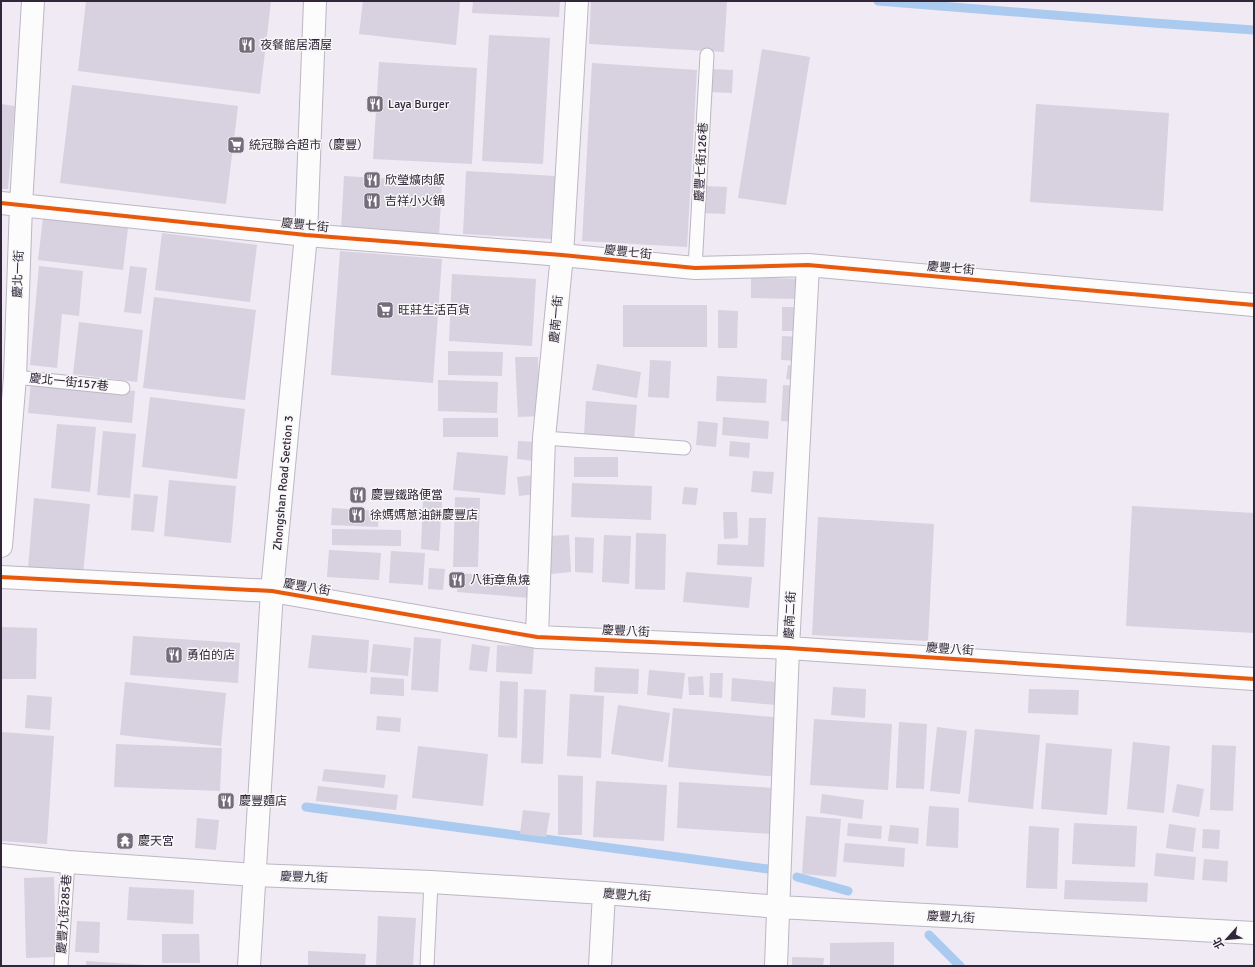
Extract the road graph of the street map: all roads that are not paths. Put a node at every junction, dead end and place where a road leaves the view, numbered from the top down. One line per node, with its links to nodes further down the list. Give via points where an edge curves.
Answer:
1 (33, 1): 5 (street, 慶北一街)
2 (315, 1): 6 (street, Zhongshan Road Section 3)
3 (577, 1): 7 (street, 慶南一街)
4 (707, 55): 9 (lane, 慶豐七街126巷)
5 (11, 204): 6 (street, 慶豐七街); 11 (street, 慶北一街)
6 (306, 235): 7 (street, 慶豐七街); 18 (street, Zhongshan Road Section 3)
7 (562, 255): 9 (street, 慶豐七街); 14 (street, 慶南一街)
8 (808, 265): 9 (street, 慶豐七街); 10 (street, 慶豐七街); 20 (street, 慶南二街)
9 (695, 268)
10 (1254, 305)
11 (15, 376): 12 (lane, 慶北一街157巷); 13 (street, 慶北一街)
12 (123, 388)
13 (7, 400): 16 (street, 慶北一街)
14 (544, 438): 15 (lane); 19 (street, 慶南一街)
15 (684, 448)
16 (1, 546)
17 (1, 577): 18 (street, 慶豐八街)
18 (272, 591): 19 (street, 慶豐八街); 24 (street, Zhongshan Road Section 3)
19 (537, 636): 20 (street, 慶豐八街)
20 (788, 648): 21 (street, 慶豐八街); 27 (street, 慶南二街)
21 (1254, 679)
22 (1, 855): 23 (street, 慶豐九街)
23 (68, 862): 24 (street, 慶豐九街); 29 (lane, 慶豐九街285巷)
24 (255, 874): 25 (street, 慶豐九街); 30 (street, Zhongshan Road Section 3)
25 (431, 882): 26 (street, 慶豐九街); 31 (lane)
26 (604, 893): 27 (street, 慶豐九街); 32 (street)
27 (779, 907): 28 (street, 慶豐九街); 33 (street, 慶南二街)
28 (1254, 934)
29 (61, 966)
30 (249, 966)
31 (428, 966)
32 (600, 966)
33 (776, 966)

